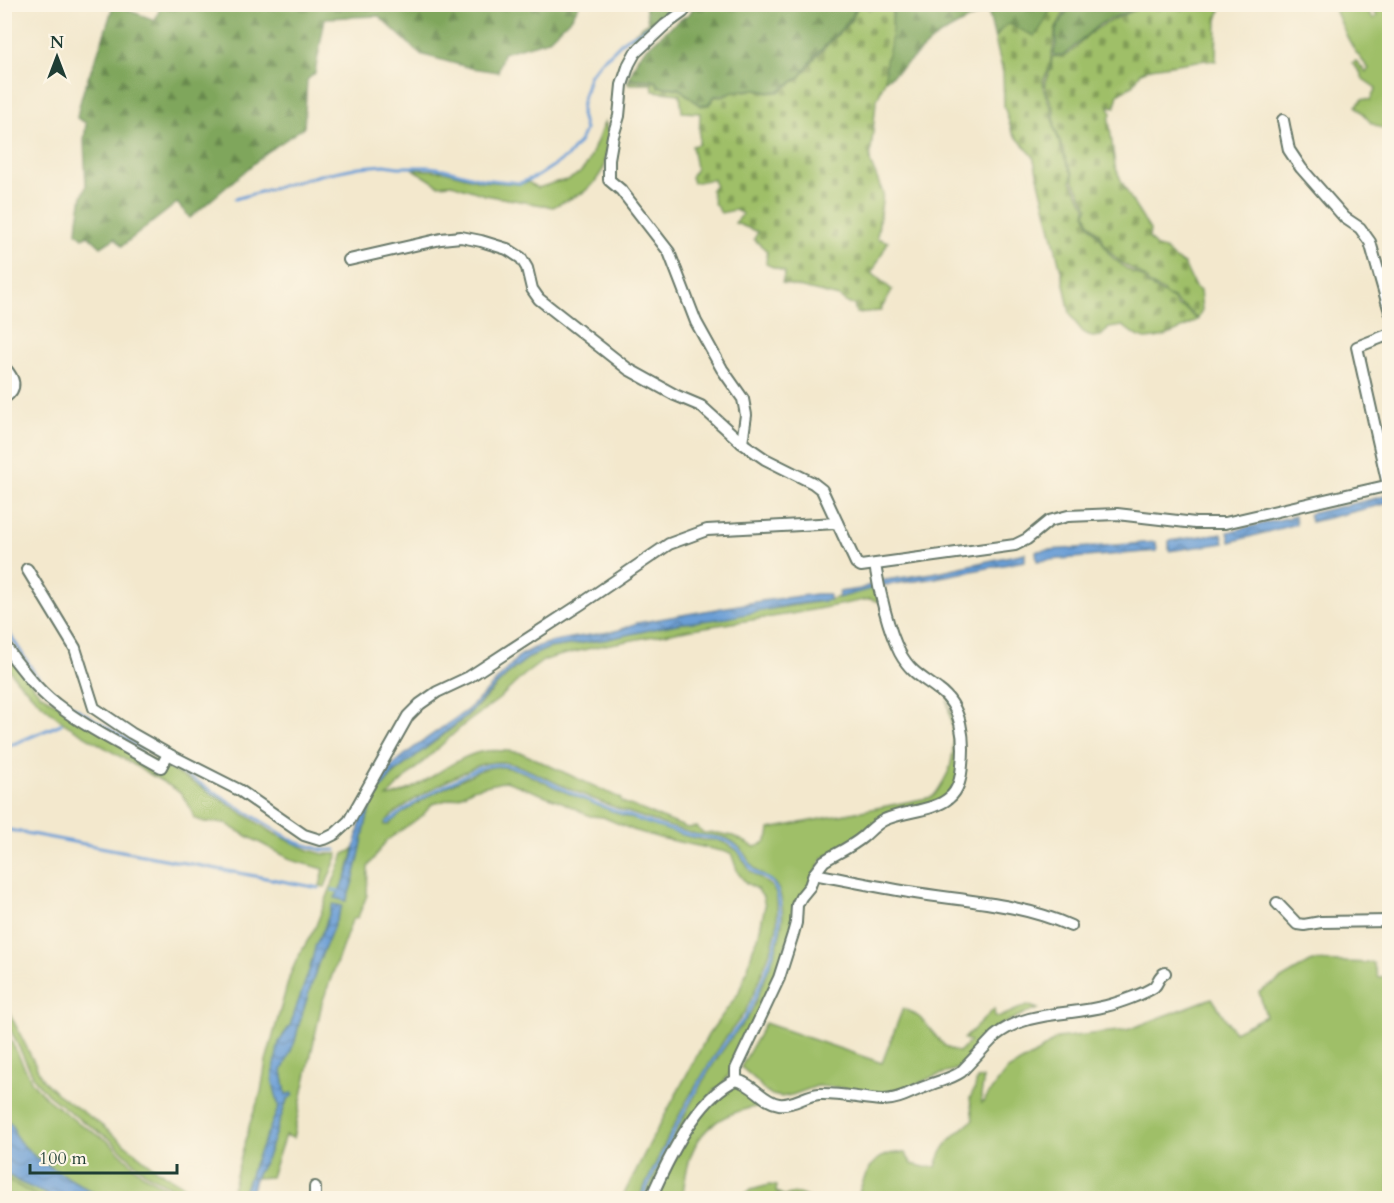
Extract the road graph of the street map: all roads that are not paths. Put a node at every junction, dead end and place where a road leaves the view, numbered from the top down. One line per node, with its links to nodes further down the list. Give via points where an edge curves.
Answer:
1 (690, 4): 8 (street, via 635,53 629,64 609,159 609,180 669,252 696,322 743,399 746,415)
2 (1283, 120): 4 (street, via 1289,150 1301,168 1370,242)
3 (349, 260): 8 (street, via 461,237 507,249 521,258 539,299 628,369 701,406)
4 (1389, 312)
5 (1389, 334): 9 (street, via 1358,347)
6 (4, 367): 7 (street, via 14,380 14,388)
7 (4, 398)
8 (742, 443): 10 (street, via 822,490)
9 (1388, 485): 11 (street, via 1225,524 1117,514 1068,516 1049,521 1015,545)
10 (837, 523): 11 (street, via 856,563 861,567); 14 (street, via 707,530 669,544 470,677 420,704 408,716 354,814 342,829 327,838 304,835 239,790)
11 (875, 564): 15 (street, via 898,650 915,674 941,691 955,711 963,736 961,772 955,793 947,800 885,820 824,861)
12 (27, 569): 14 (street, via 75,648 94,708)
13 (4, 644): 14 (street, via 56,704 161,767)
14 (168, 754)
15 (814, 874): 18 (street, via 1009,907); 20 (street, via 798,905 779,978 736,1069)
16 (1277, 903): 17 (street, via 1297,924)
17 (1389, 921)
18 (1071, 926)
19 (1165, 973): 20 (street, via 1154,986 1114,1003 1014,1024 995,1036 955,1076 899,1098 817,1094 780,1105)
20 (736, 1080): 23 (street, via 716,1093 695,1117)
21 (315, 1187): 22 (street)
22 (315, 1198)
23 (651, 1198)

